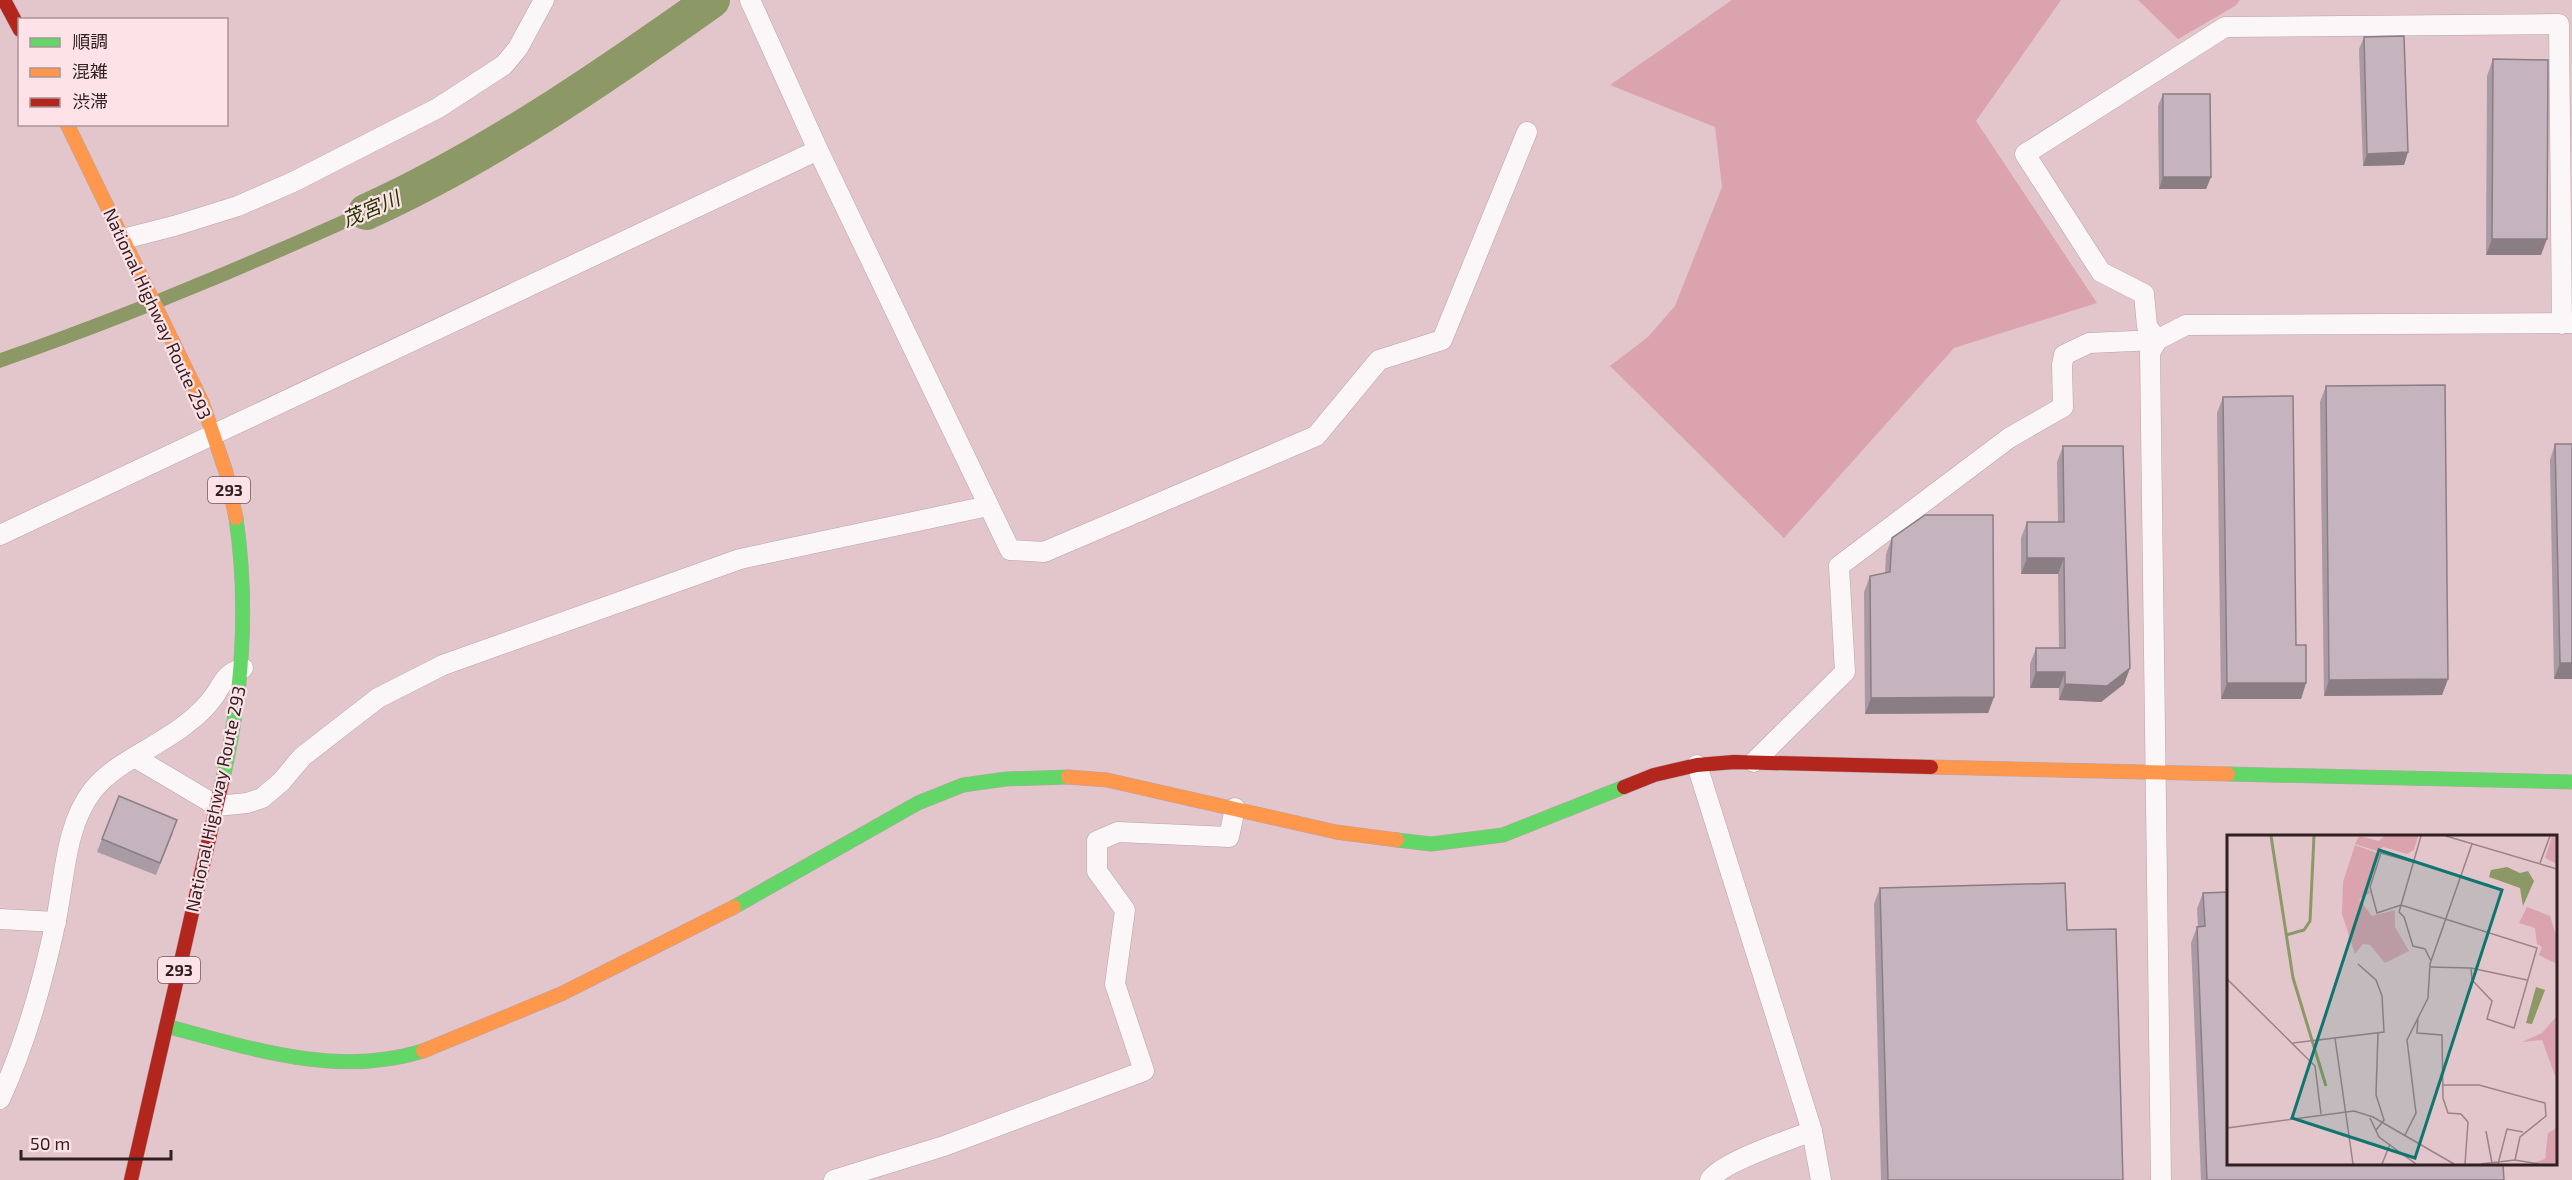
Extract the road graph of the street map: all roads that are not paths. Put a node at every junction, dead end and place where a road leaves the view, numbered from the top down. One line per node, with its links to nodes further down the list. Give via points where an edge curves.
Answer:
1 (4, 0): 4 (main road)
2 (544, 0): 8 (street, via 518,48 504,65 438,108 238,206)
3 (751, 3): 7 (street)
4 (18, 26)
5 (67, 126): 8 (main road, National Highway Route 293 / 293)
6 (1527, 132): 12 (street, via 1442,340 1379,360 1316,436 1044,552 1010,550)
7 (818, 150): 11 (street); 12 (street)
8 (123, 239): 11 (main road, National Highway Route 293 / 293, via 185,365)
9 (2567, 323): 10 (street, via 2186,325); 10 (street, via 2559,24 2225,27 2025,154 2101,272 2144,294 2146,326)
10 (2157, 340): 16 (street, via 2089,343 2064,355 2063,407 2009,438 1839,566 1845,672); 18 (street, via 2150,353)
11 (214, 436): 13 (street); 14 (main road, National Highway Route 293 / 293, via 232,504 240,557 245,615)
12 (988, 506): 20 (street, via 740,559 443,665 378,698 302,757 281,783 262,798)
13 (0, 535)
14 (243, 673): 15 (street, via 225,677 185,725); 20 (main road, National Highway Route 293 / 293)
15 (136, 758): 20 (street); 23 (street, via 109,774 81,808)
16 (1754, 762): 17 (main road); 18 (main road)
17 (1697, 765): 21 (main road, via 1625,785 1503,835 1468,841 1431,844 1390,840 1336,832); 26 (street)
18 (2156, 772): 19 (main road); 31 (street)
19 (2572, 782)
20 (217, 806): 24 (main road, National Highway Route 293 / 293)
21 (1235, 808): 24 (main road, via 1097,780 1057,776 963,785 918,803 582,987 471,1033 398,1057 369,1062 299,1059); 28 (street, via 1229,837 1118,832 1097,841 1096,871 1125,910 1115,984 1144,1071 944,1146)
22 (0, 919): 23 (street)
23 (56, 922): 25 (street, via 38,1001)
24 (166, 1026): 27 (main road, National Highway Route 293 / 293)
25 (0, 1099)
26 (1812, 1131): 29 (street, via 1730,1164); 30 (street)
27 (131, 1180)
28 (834, 1180)
29 (1710, 1180)
30 (1821, 1180)
31 (2161, 1180)

